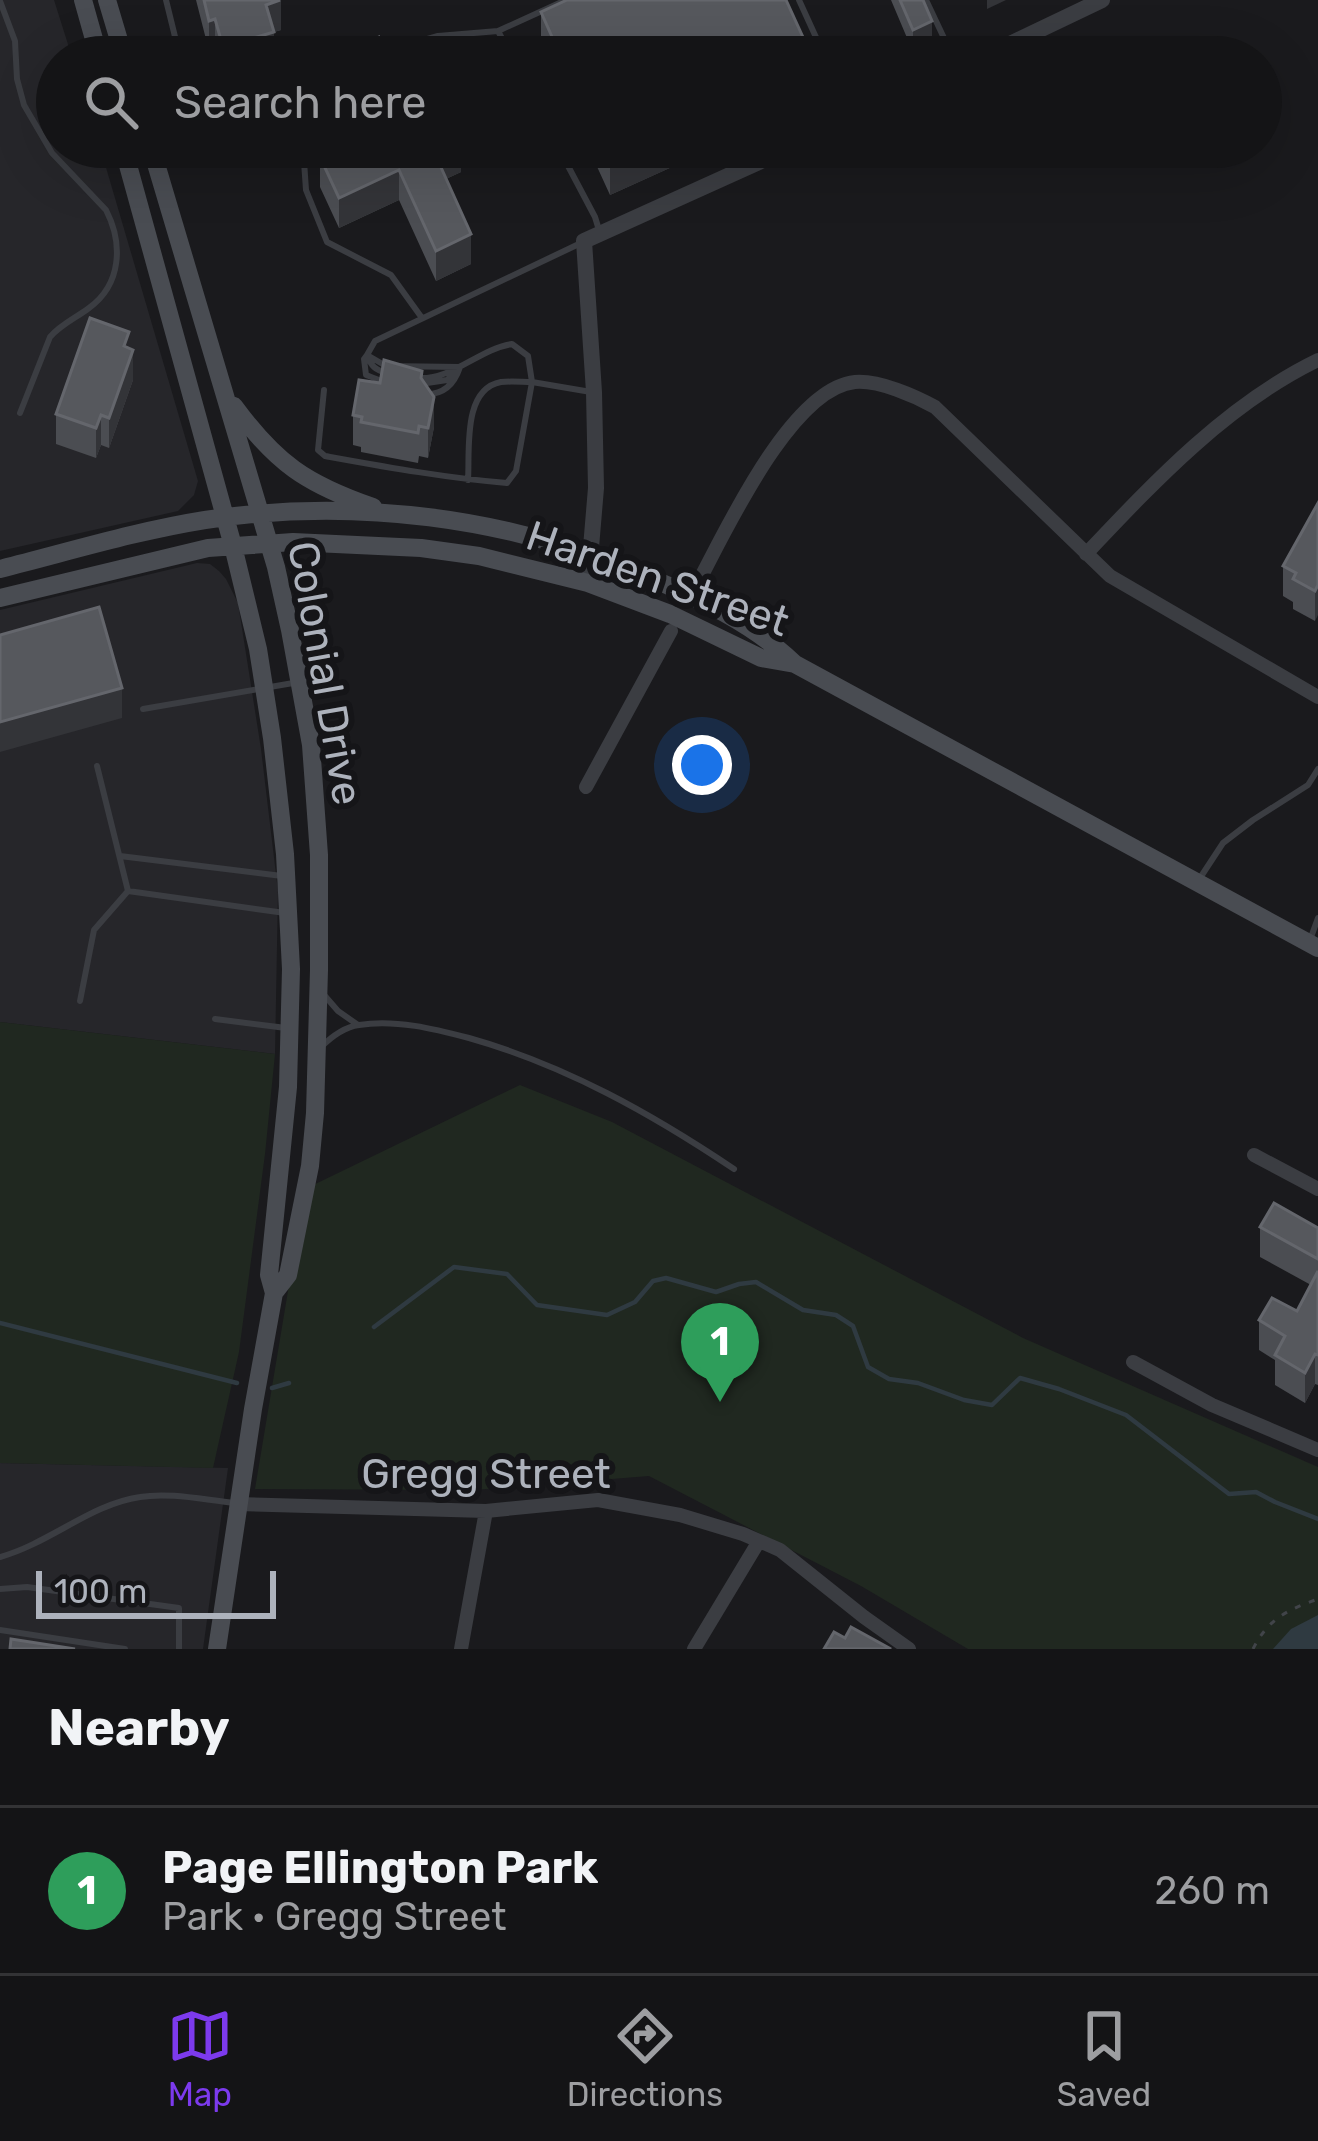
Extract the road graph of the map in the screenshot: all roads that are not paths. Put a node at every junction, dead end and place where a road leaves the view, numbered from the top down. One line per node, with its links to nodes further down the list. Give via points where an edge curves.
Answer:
1 (83, 0): 11 (main road)
2 (107, 0): 12 (main road)
3 (166, 0): 13 (lane)
4 (566, 0): 10 (lane)
5 (799, 0): 16 (lane)
6 (926, 0): 17 (lane)
7 (1102, 0): 18 (street)
8 (0, 1): 9 (lane)
9 (4, 22): 19 (lane)
10 (499, 31): 14 (lane); 15 (lane)
11 (93, 36)
12 (118, 36)
13 (175, 36)
14 (438, 36)
15 (502, 36)
16 (815, 36)
17 (943, 36)
18 (1026, 36)
19 (36, 126)
20 (66, 168): 37 (lane, via 106,210 118,250 114,276 103,297 56,329)
21 (130, 168): 41 (main road, Colonial Drive)
22 (157, 168): 36 (main road, Colonial Drive)
23 (304, 168): 27 (lane, via 327,242 391,275)
24 (569, 168): 26 (lane, via 595,217)
25 (745, 168): 26 (street)
26 (592, 237): 27 (lane); 35 (street)
27 (422, 318): 28 (lane, via 375,340)
28 (368, 359): 30 (lane); 30 (lane, via 380,376 420,385 447,380); 31 (lane)
29 (1318, 360): 45 (street, via 1222,422)
30 (460, 367): 32 (lane); 33 (lane, via 512,344 528,356)
31 (397, 375)
32 (407, 378)
33 (532, 382): 35 (lane); 38 (lane, via 487,387 473,406); 38 (lane, via 516,471 507,483)
34 (324, 390): 38 (lane, via 318,450 325,456)
35 (594, 392): 44 (street)
36 (225, 394): 39 (main road, Colonial Drive); 40 (main road, via 295,473)
37 (20, 412)
38 (468, 480)
39 (260, 514): 40 (main road, Harden Street); 41 (main road, Harden Street); 42 (main road, Colonial Drive)
40 (395, 514): 44 (main road, Harden Street)
41 (225, 518): 43 (main road, Colonial Drive); 46 (main road, Harden Street)
42 (269, 543): 43 (main road, Harden Street); 48 (main road, Harden Street, via 421,548); 52 (main road, Colonial Drive)
43 (233, 546): 49 (main road, Harden Street); 53 (main road, Colonial Drive)
44 (591, 553): 48 (street); 51 (main road, Harden Street, via 725,615)
45 (1086, 554): 47 (street, via 935,407 906,391 856,382 821,395 789,428); 54 (street, via 1109,576)
46 (0, 568)
47 (702, 575)
48 (588, 583): 51 (main road, Harden Street, via 761,658)
49 (0, 598)
50 (669, 635): 58 (street)
51 (794, 664): 61 (main road, Harden Street)
52 (299, 682): 53 (lane); 66 (main road, Colonial Drive, via 316,797)
53 (264, 689): 55 (lane); 60 (main road, Colonial Drive)
54 (1318, 697)
55 (143, 709)
56 (97, 766): 59 (lane)
57 (1318, 769): 61 (lane, via 1308,785 1223,843)
58 (586, 788)
59 (120, 856): 60 (lane); 62 (lane)
60 (286, 877): 63 (main road, Colonial Drive)
61 (1197, 883): 65 (main road, Harden Street)
62 (128, 890): 63 (lane); 67 (lane, via 94,930)
63 (288, 913): 70 (main road, Colonial Drive)
64 (1318, 918): 65 (lane)
65 (1314, 946)
66 (319, 987): 69 (lane); 71 (main road, Colonial Drive)
67 (80, 1001)
68 (215, 1019): 70 (lane)
69 (358, 1024): 71 (lane); 73 (lane, via 445,1031 524,1055 621,1100)
70 (290, 1028): 75 (main road, Colonial Drive, via 269,1275)
71 (318, 1051): 75 (main road, Colonial Drive, via 308,1172 288,1275)
72 (1254, 1155): 74 (street)
73 (734, 1169)
74 (1318, 1189)
75 (274, 1293): 78 (main road, Colonial Drive)
76 (1133, 1362): 77 (street)
77 (1318, 1450)
78 (238, 1504): 79 (street, Gregg Street); 81 (lane, via 142,1496); 86 (main road, Colonial Drive)
79 (486, 1511): 80 (street, Gregg Street, via 598,1500); 87 (street)
80 (759, 1541): 88 (street); 89 (street, Gregg Street)
81 (0, 1557)
82 (0, 1589): 85 (lane, via 178,1608)
83 (0, 1630): 84 (lane)
84 (125, 1649)
85 (179, 1649)
86 (217, 1649)
87 (461, 1649)
88 (694, 1649)
89 (909, 1649)

